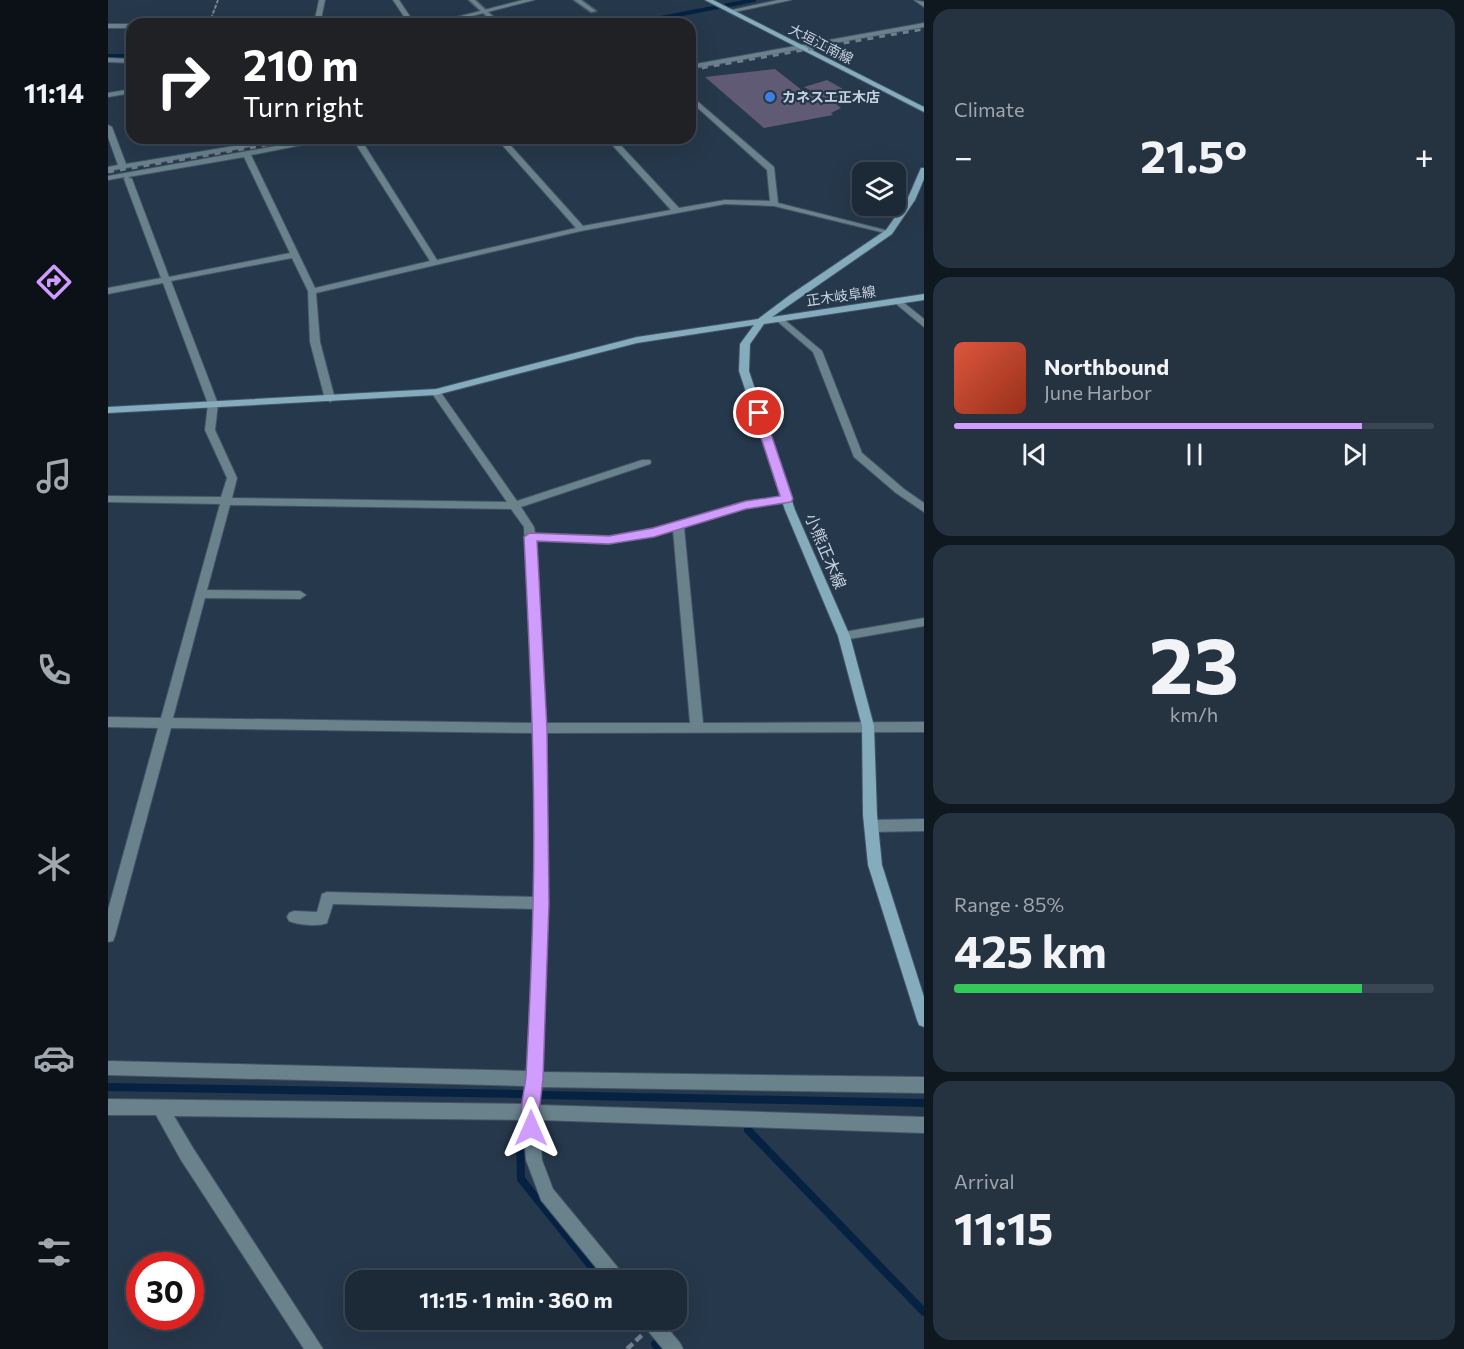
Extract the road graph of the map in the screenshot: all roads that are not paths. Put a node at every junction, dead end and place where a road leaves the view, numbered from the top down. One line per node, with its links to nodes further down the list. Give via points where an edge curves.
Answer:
1 (322, 0): 13 (street)
2 (396, 0): 14 (street)
3 (472, 0): 10 (lane)
4 (531, 0): 10 (street)
5 (577, 0): 12 (lane)
6 (708, 0): 11 (main road, 大垣江南線)
7 (788, 0): 11 (street)
8 (917, 0): 9 (street)
9 (924, 5)
10 (485, 11): 15 (street); 16 (lane)
11 (730, 11): 21 (main road, 大垣江南線)
12 (593, 12)
13 (318, 18)
14 (408, 18)
15 (457, 18)
16 (492, 18)
17 (924, 25): 21 (street)
18 (108, 26): 19 (street)
19 (126, 26)
20 (902, 38): 22 (street)
21 (802, 47): 22 (main road, 大垣江南線); 25 (street)
22 (812, 53): 26 (street); 30 (main road, 大垣江南線)
23 (108, 60): 24 (street)
24 (126, 61)
25 (696, 66)
26 (696, 73)
27 (126, 92): 28 (street)
28 (108, 95)
29 (696, 102): 45 (street, via 771,169)
30 (924, 110)
31 (108, 127): 40 (street)
32 (237, 144): 38 (street)
33 (255, 144): 38 (street)
34 (301, 144): 39 (street)
35 (360, 144): 50 (street)
36 (505, 144): 47 (street)
37 (616, 144): 46 (street)
38 (239, 147): 40 (street)
39 (247, 154): 43 (street); 49 (street)
40 (123, 166): 41 (street)
41 (108, 169)
42 (924, 170): 48 (main road, 小熊正木線, via 911,200)
43 (108, 178)
44 (128, 179): 51 (street)
45 (774, 204): 46 (street, via 725,202); 48 (street)
46 (677, 211): 47 (street)
47 (581, 229): 50 (street)
48 (889, 232): 57 (main road, 小熊正木線)
49 (295, 255): 51 (street); 53 (street)
50 (435, 263): 53 (street)
51 (166, 279): 52 (street); 61 (street)
52 (108, 291)
53 (312, 291): 60 (street, via 315,342)
54 (924, 297): 55 (main road, 正木岐阜線)
55 (898, 301): 56 (main road, 正木岐阜線); 58 (street)
56 (780, 319): 57 (main road, 正木岐阜線); 68 (street, via 817,351 858,455)
57 (762, 320): 59 (main road, 正木岐阜線, via 637,340); 65 (main road, 小熊正木線, via 745,344 744,371)
58 (924, 324)
59 (436, 392): 60 (main road, 正木岐阜線); 67 (street)
60 (330, 399): 61 (main road, 正木岐阜線)
61 (213, 404): 62 (main road, 正木岐阜線); 66 (street, via 210,430 232,478)
62 (108, 410)
63 (646, 462): 67 (street)
64 (108, 499): 66 (street)
65 (787, 499): 69 (street, via 746,505); 74 (main road, 小熊正木線)
66 (227, 502): 67 (street); 71 (street)
67 (514, 506): 70 (street, via 529,527)
68 (924, 508)
69 (678, 525): 70 (street, via 609,540); 78 (street)
70 (530, 537): 80 (street)
71 (200, 594): 72 (street); 76 (street)
72 (300, 595)
73 (924, 622): 74 (street)
74 (844, 636): 77 (main road, 小熊正木線)
75 (108, 722): 76 (street)
76 (164, 723): 80 (street); 85 (street)
77 (868, 726): 78 (street); 79 (street); 82 (main road, 小熊正木線)
78 (698, 727): 80 (street)
79 (924, 727)
80 (540, 728): 83 (street)
81 (924, 825): 82 (street)
82 (871, 826): 86 (main road, 小熊正木線, via 875,865)
83 (541, 903): 84 (street, via 327,898 322,919); 88 (street)
84 (294, 917)
85 (108, 936)
86 (924, 1020)
87 (108, 1068): 88 (street)
88 (534, 1079): 89 (street); 92 (street)
89 (924, 1085)
90 (108, 1107): 91 (street)
91 (161, 1108): 92 (street); 96 (street)
92 (530, 1112): 93 (street); 94 (street, via 534,1160 548,1194)
93 (924, 1125)
94 (609, 1270)
95 (658, 1330): 97 (street)
96 (314, 1349)
97 (674, 1349)

